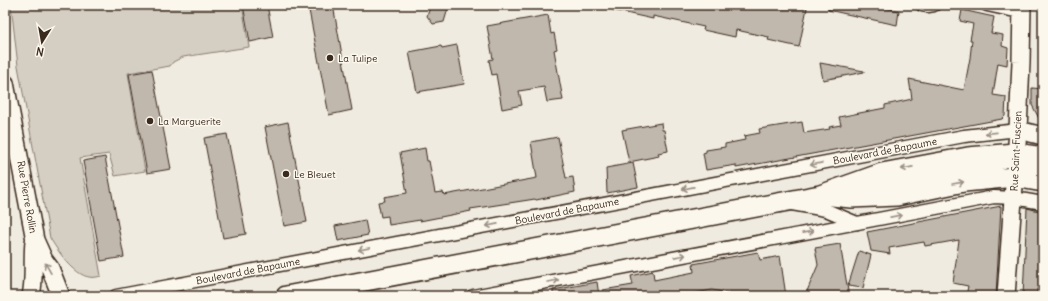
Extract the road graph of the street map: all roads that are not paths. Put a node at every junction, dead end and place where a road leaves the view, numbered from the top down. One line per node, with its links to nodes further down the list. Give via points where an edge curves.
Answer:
1 (922, 5): 2 (street)
2 (934, 5)
3 (987, 5): 4 (street, via 1015,11)
4 (1022, 8): 6 (main road, Rue Saint-Fuscien)
5 (5, 83): 19 (main road, Rue Pierre Rollin)
6 (1018, 130): 7 (main road); 8 (main road, Rue Saint-Fuscien); 22 (street, Boulevard de Bapaume, one-way to 22, via 957,137)
7 (1043, 136)
8 (1015, 153): 9 (main road, Boulevard de Bapaume); 11 (main road, Rue Saint-Fuscien); 13 (main road, Boulevard de Bapaume, one-way to 13, via 968,157 882,173); 14 (main road, via 992,164 884,186)
9 (1043, 157)
10 (1043, 170): 11 (main road, via 1035,168)
11 (1014, 177): 12 (main road, Boulevard de Bapaume); 14 (main road, Boulevard de Bapaume, one-way to 11, via 897,196 964,182); 15 (main road, Rue Saint-Fuscien)
12 (1043, 182)
13 (820, 195): 14 (main road, Boulevard de Bapaume); 16 (main road, Boulevard de Bapaume)
14 (850, 198)
15 (1014, 198): 17 (street); 18 (street, one-way to 15, via 994,198); 25 (main road, Rue Saint-Fuscien)
16 (780, 202): 18 (street, via 826,210); 23 (main road, Boulevard de Bapaume)
17 (1043, 203)
18 (858, 223): 24 (street, one-way to 18)
19 (35, 240): 20 (main road, Rue Pierre Rollin); 21 (main road, Rue Pierre Rollin, one-way to 19)
20 (31, 296)
21 (61, 296)
22 (116, 296)
23 (286, 296)
24 (473, 296)
25 (1006, 296)

